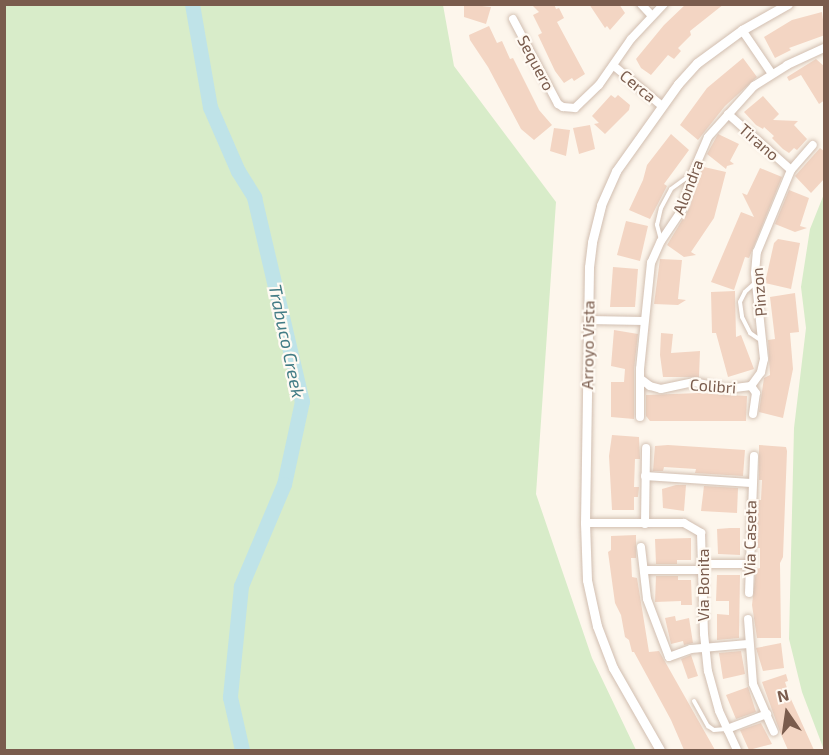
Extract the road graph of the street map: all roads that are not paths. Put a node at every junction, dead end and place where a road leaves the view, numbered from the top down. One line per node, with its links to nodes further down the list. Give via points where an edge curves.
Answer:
1 (641, 4): 4 (street)
2 (664, 4): 4 (street)
3 (788, 4): 6 (street, Arroyo Vista)
4 (652, 16): 8 (street)
5 (513, 19): 8 (street, Sequero, via 548,87 563,107 580,105)
6 (742, 30): 9 (street); 10 (street, Arroyo Vista, via 697,63)
7 (825, 48): 9 (street, Alondra)
8 (614, 66): 10 (street, Cerca)
9 (772, 74): 11 (street, Alondra, via 754,86)
10 (662, 106): 17 (street, Arroyo Vista, via 616,171 601,205 590,258)
11 (728, 114): 13 (street, Tirano); 14 (street, Alondra, via 708,137)
12 (813, 145): 13 (street, Pinzon)
13 (791, 170): 16 (street, Pinzon, via 757,252)
14 (692, 174): 15 (street, Alondra, via 682,210); 15 (lane, via 671,189 661,208 657,225)
15 (661, 241): 18 (street, Alondra, via 651,263)
16 (756, 282): 19 (street, Pinzon); 19 (lane, via 740,302 750,333)
17 (588, 320): 18 (street); 28 (street, Arroyo Vista)
18 (644, 321): 20 (street, Alondra)
19 (763, 342): 21 (street, Pinzon, via 761,372)
20 (642, 380): 21 (street, Colibri, via 661,389 694,382 727,389); 23 (street, Alondra)
21 (752, 386): 22 (street, Pinzon, via 756,393)
22 (753, 414)
23 (640, 417)
24 (646, 448): 26 (street)
25 (754, 456): 27 (street, Via Caseta)
26 (645, 476): 27 (street, Via Caseta); 29 (street)
27 (751, 483): 31 (street, Via Caseta)
28 (585, 523): 29 (street, Via Bonita); 42 (street, Arroyo Vista, via 587,580 597,626 613,668)
29 (645, 524): 32 (street, Via Bonita, via 684,523 696,528 704,543)
30 (641, 547): 33 (street)
31 (750, 564): 32 (street); 34 (street, Via Caseta)
32 (704, 567): 33 (street); 37 (street, Via Bonita)
33 (644, 570): 37 (street, via 647,599 669,657)
34 (749, 593)
35 (748, 619): 36 (street)
36 (748, 644): 37 (street); 39 (street, via 753,684)
37 (705, 647): 40 (street, Via Bonita, via 713,693)
38 (694, 700): 40 (lane, via 708,726)
39 (767, 714): 40 (street); 41 (street)
40 (726, 729): 43 (street, Via Bonita)
41 (774, 732)
42 (660, 750)
43 (737, 750)

